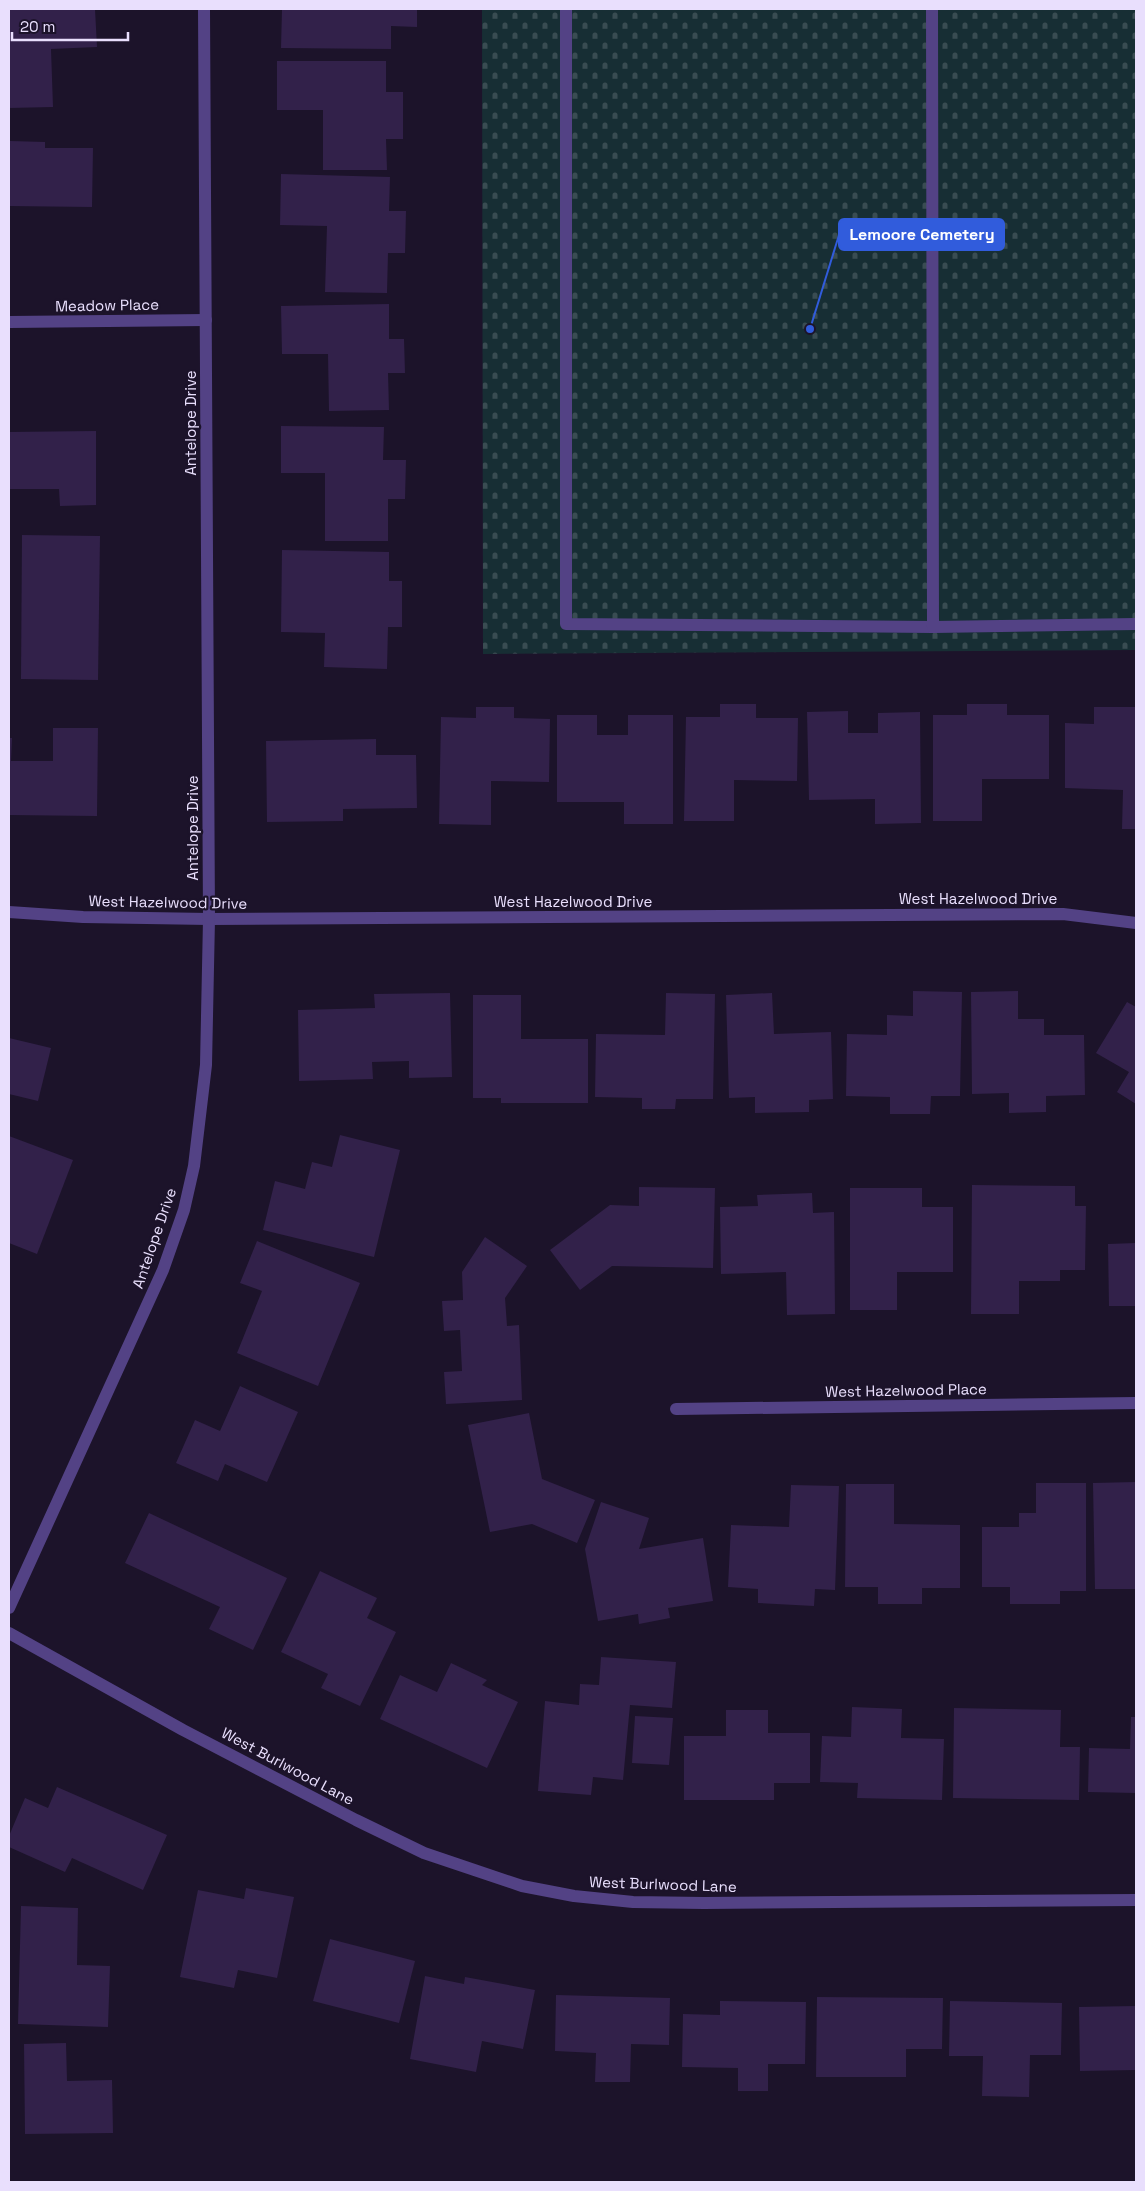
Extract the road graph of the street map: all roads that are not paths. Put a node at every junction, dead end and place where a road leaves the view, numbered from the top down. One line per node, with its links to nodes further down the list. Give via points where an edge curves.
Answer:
1 (204, 9): 4 (street, Antelope Drive)
2 (566, 9): 7 (street, via 566,624)
3 (932, 9): 7 (street)
4 (206, 320): 5 (street, Meadow Place); 9 (street, Antelope Drive)
5 (9, 322)
6 (1136, 624): 7 (street)
7 (933, 627)
8 (9, 912): 9 (street, West Hazelwood Drive)
9 (209, 919): 10 (street, West Hazelwood Drive, via 1063,914); 13 (street, Antelope Drive, via 206,1065 194,1166 184,1210 163,1270)
10 (1136, 923)
11 (1136, 1403): 12 (street, West Hazelwood Place)
12 (676, 1410)
13 (9, 1608)
14 (9, 1633): 15 (street, West Burlwood Lane, via 183,1730 356,1820 424,1853 522,1886 633,1902)
15 (1136, 1900)

